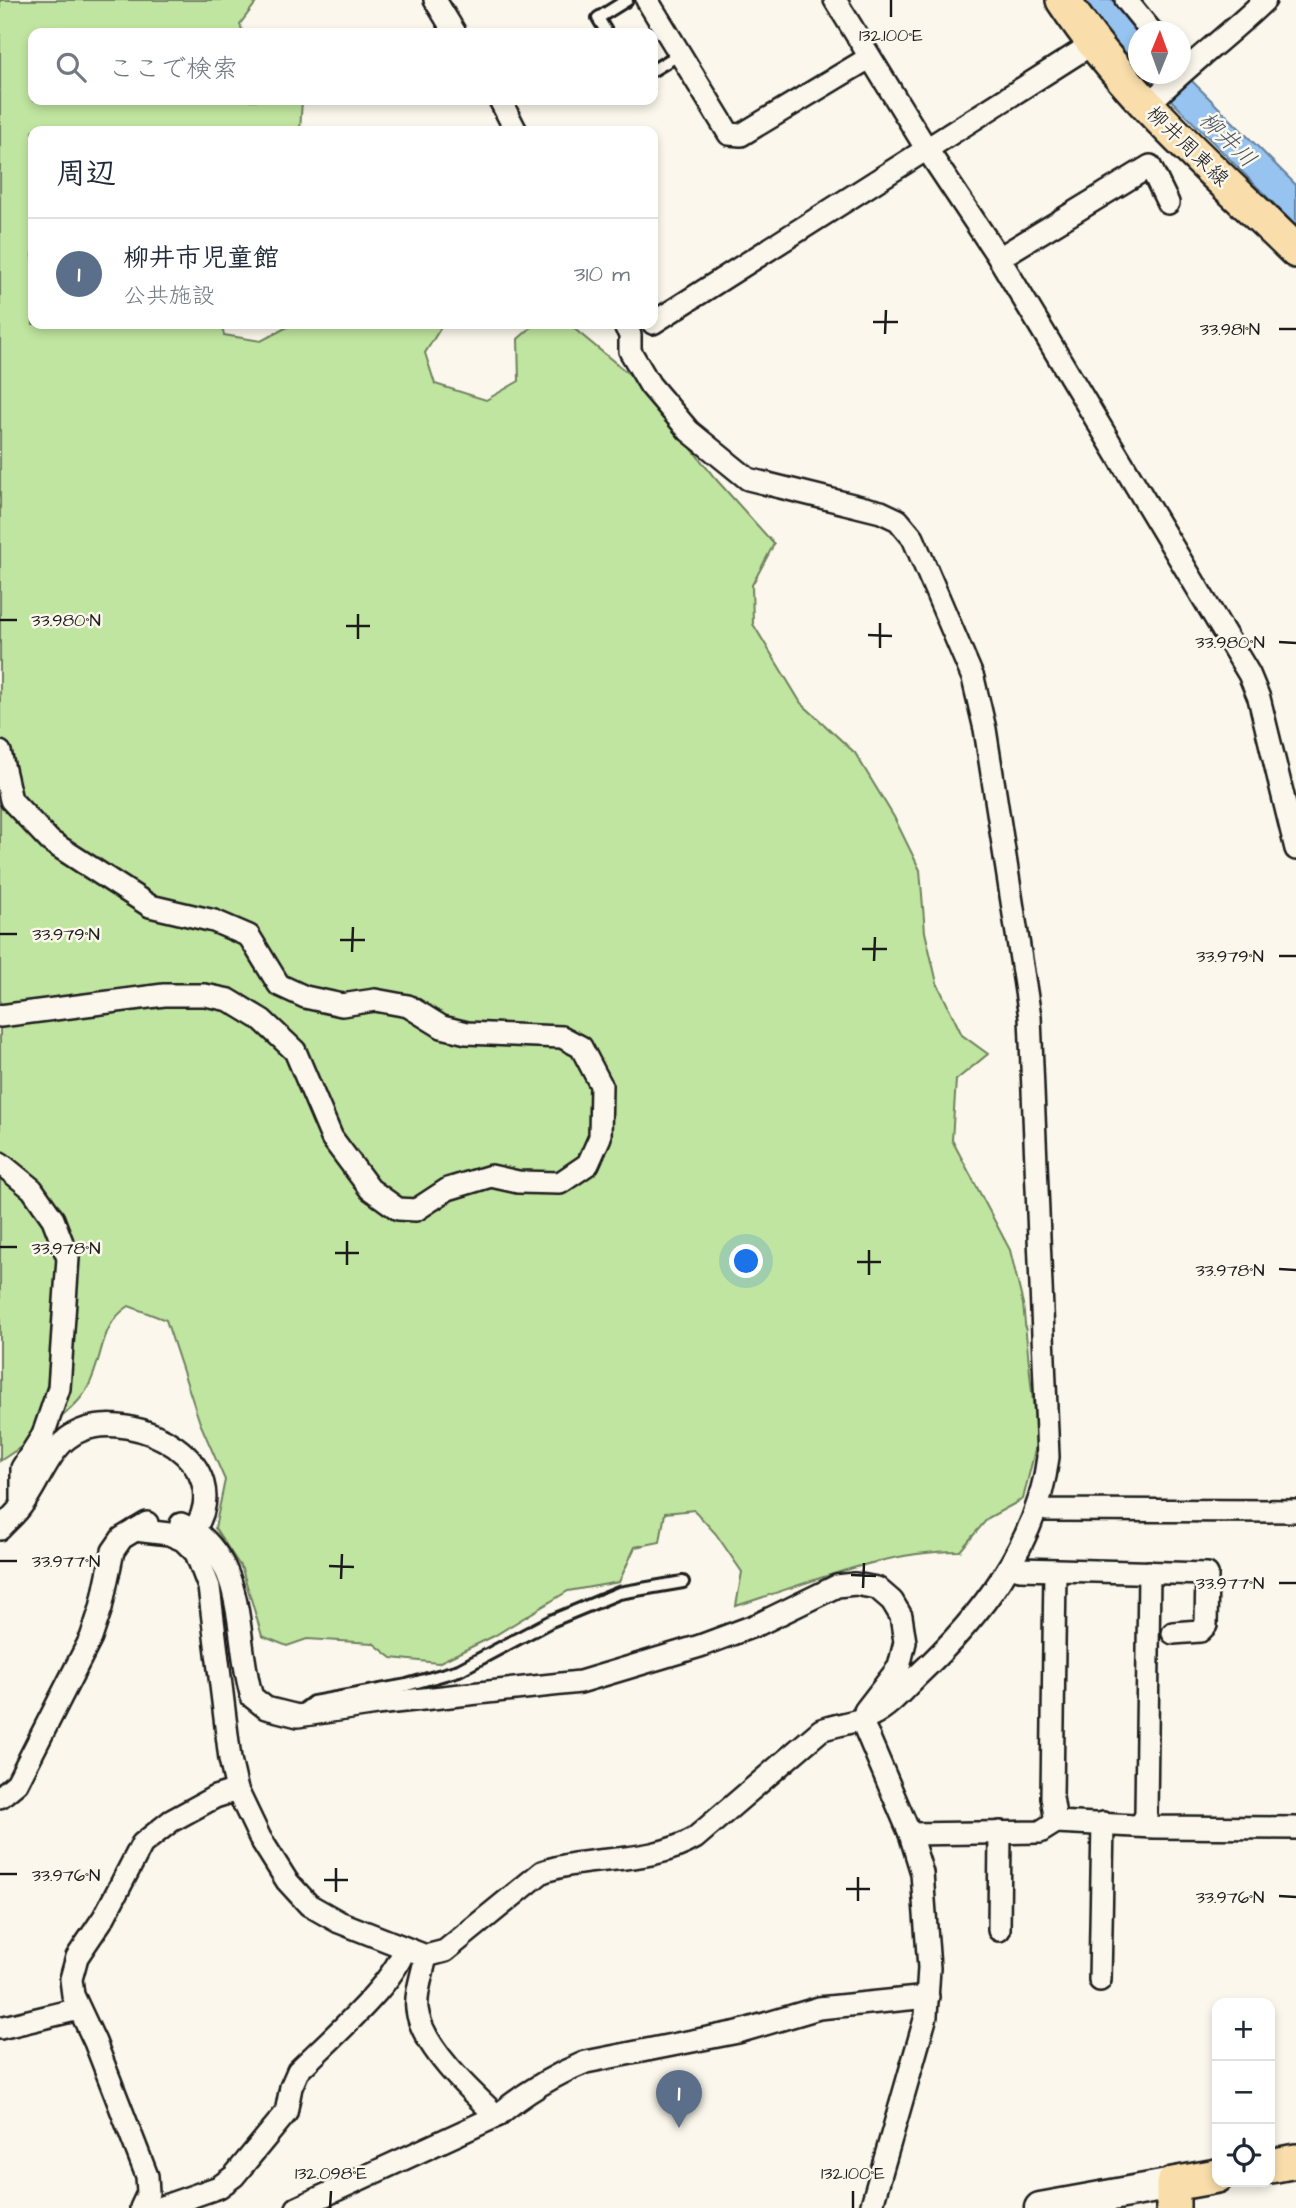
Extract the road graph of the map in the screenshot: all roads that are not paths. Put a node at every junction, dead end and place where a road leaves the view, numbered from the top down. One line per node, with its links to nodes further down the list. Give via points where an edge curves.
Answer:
1 (435, 0): 9 (street)
2 (626, 0): 10 (lane, via 598,18)
3 (647, 0): 12 (street)
4 (835, 0): 13 (street)
5 (1063, 0): 11 (main road, 柳井周東線)
6 (1265, 0): 14 (street, via 1240,27)
7 (1127, 1): 8 (street)
8 (1143, 21)
9 (452, 28)
10 (604, 28)
11 (1092, 44): 17 (main road, 柳井周東線); 20 (street)
12 (680, 54): 13 (street, via 729,134 741,135); 15 (lane)
13 (869, 58): 20 (street)
14 (1191, 61)
15 (658, 67)
16 (1168, 84): 17 (street)
17 (1153, 101): 22 (main road, 柳井周東線)
18 (503, 105): 19 (street)
19 (513, 126)
20 (926, 148): 23 (street); 24 (street)
21 (1168, 203): 23 (street, via 1150,166)
22 (1296, 251)
23 (999, 258): 27 (street, via 1249,674)
24 (658, 319)
25 (627, 329): 31 (street, via 630,351 658,394 689,431 748,479 898,520 913,538 973,678 1030,1017 1048,1457)
26 (0, 752): 28 (street, via 10,800 50,841 150,906 214,921 249,936 279,985 305,997 342,1005 375,1000 408,1006 442,1027 467,1033 562,1037 581,1047 601,1085 600,1138 589,1164 561,1183 491,1176 448,1189 416,1210 398,1209 370,1189 332,1138 295,1051 262,1020 229,1000 164,995)
27 (1296, 849)
28 (0, 1016)
29 (0, 1163): 30 (street, via 32,1189 68,1258 59,1388 43,1435 22,1468)
30 (22, 1505): 33 (street); 35 (street, via 61,1443 80,1431 127,1427 152,1433 182,1450 203,1479 207,1498)
31 (1037, 1507): 32 (street); 36 (street)
32 (1296, 1511)
33 (0, 1529)
34 (135, 1530): 35 (street, via 153,1519); 43 (street, via 169,1534 196,1553 209,1587); 44 (street, via 113,1551 91,1638 17,1783)
35 (194, 1530): 41 (street, via 214,1548 231,1578 252,1697 266,1708)
36 (1010, 1566): 37 (street); 42 (street, via 957,1638 886,1706)
37 (1055, 1570): 38 (street); 45 (street, via 1052,1797)
38 (1149, 1572): 40 (street, via 1207,1574 1206,1625); 47 (street, via 1146,1815)
39 (683, 1582): 41 (lane, via 619,1593 551,1621 460,1670 313,1702)
40 (1173, 1633)
41 (298, 1716): 42 (street, via 580,1682 700,1646 759,1624 837,1586 855,1584 877,1588 892,1601 901,1616 905,1642 899,1667)
42 (861, 1719): 50 (street); 53 (street, via 821,1730 675,1850 542,1872 445,1951)
43 (237, 1790): 52 (street, via 260,1838 287,1881 309,1905); 56 (street, via 171,1821 142,1844 77,1957 71,1979)
44 (0, 1797)
45 (1056, 1822): 46 (street); 49 (street, via 1040,1832)
46 (1103, 1823): 47 (street); 54 (street)
47 (1141, 1824): 48 (street)
48 (1296, 1828)
49 (1000, 1832): 50 (street); 51 (street)
50 (909, 1834): 55 (street, via 925,1893)
51 (999, 1930)
52 (404, 1950): 53 (street); 64 (street, via 387,1978 298,2071 286,2113 234,2176 219,2188)
53 (426, 1956): 58 (street, via 416,2008 423,2031 437,2053)
54 (1100, 1980)
55 (928, 1997): 58 (street, via 819,2008 738,2032 586,2063 555,2077); 66 (street)
56 (79, 2009): 57 (street); 63 (street, via 147,2176 148,2193)
57 (0, 2028)
58 (497, 2116): 65 (street)
59 (1296, 2161): 60 (main road)
60 (1275, 2165)
61 (1212, 2178): 62 (main road)
62 (1173, 2196): 67 (street)
63 (142, 2208)
64 (159, 2208)
65 (297, 2208)
66 (871, 2208)
67 (1040, 2208)

